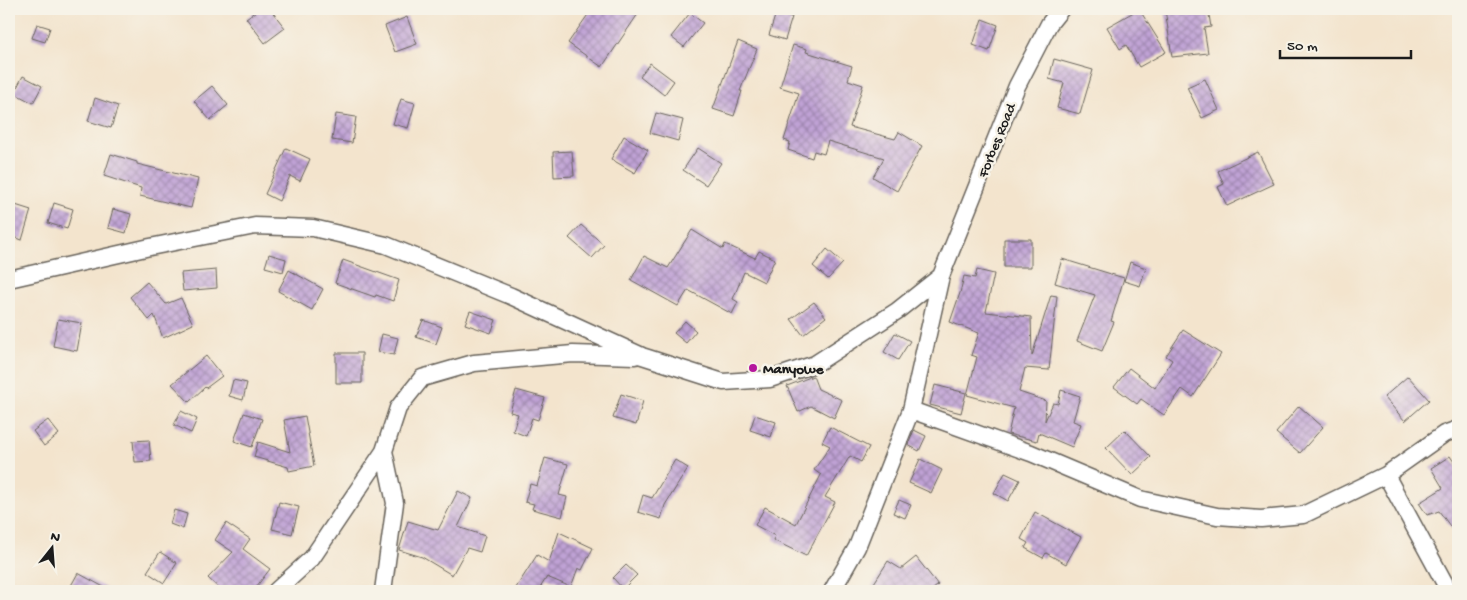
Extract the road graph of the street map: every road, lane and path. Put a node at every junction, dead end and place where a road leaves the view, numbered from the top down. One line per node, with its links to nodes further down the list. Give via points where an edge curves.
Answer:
1 (1061, 9): 2 (street, Forbes Road, via 1049,24 1017,86)
2 (941, 276): 4 (street, via 897,311 815,364 770,379 724,382); 5 (street, Forbes Road)
3 (9, 279): 4 (street, via 255,226 313,228 386,245 511,296)
4 (642, 356): 7 (street, via 573,354 484,362 422,378 398,408)
5 (911, 410): 8 (street, via 1031,453 1140,499 1217,516 1261,520 1303,515); 11 (street, Forbes Road, via 857,547)
6 (1458, 429): 8 (street, via 1444,434)
7 (384, 451): 9 (street, via 312,558); 10 (street, via 395,503)
8 (1386, 475): 12 (street)
9 (276, 591)
10 (383, 591)
11 (832, 591)
12 (1449, 591)

